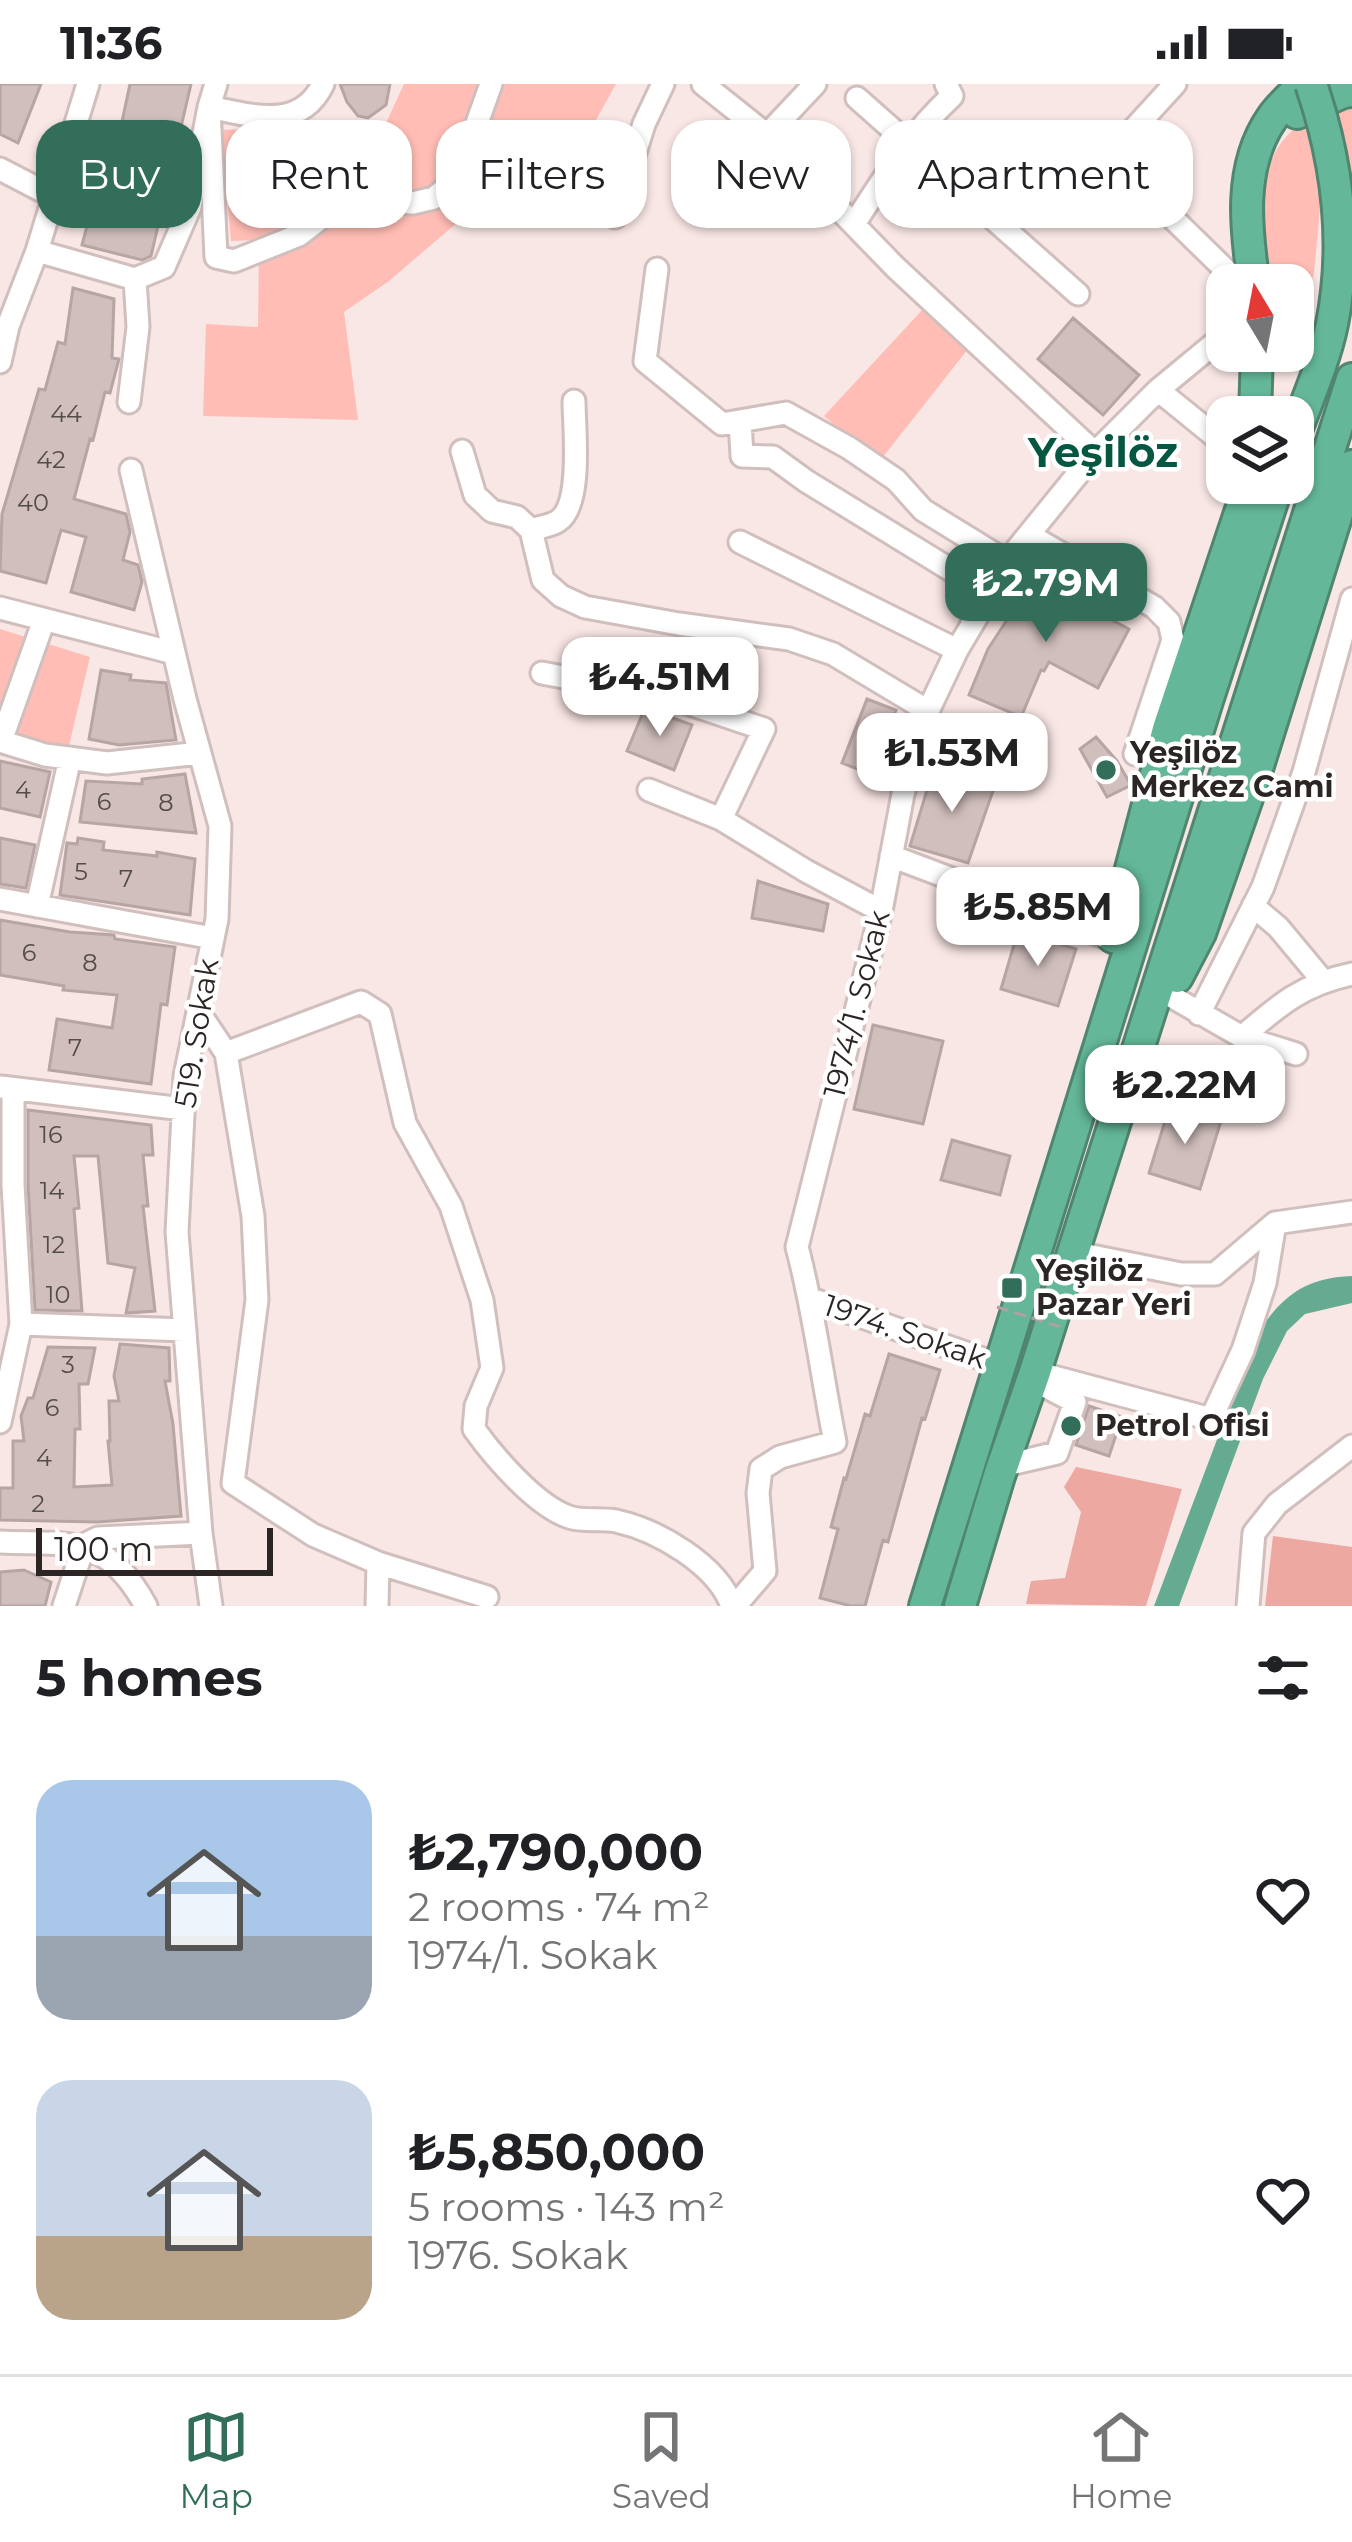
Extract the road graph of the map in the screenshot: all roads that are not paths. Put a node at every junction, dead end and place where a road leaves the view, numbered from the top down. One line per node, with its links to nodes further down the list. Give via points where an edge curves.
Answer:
1 (88, 84): 14 (street)
2 (216, 84): 13 (street)
3 (323, 84): 13 (street, via 296,114 268,118)
4 (491, 84): 13 (street, via 457,179 434,198 338,205 299,235 234,261 216,257)
5 (663, 84): 15 (street)
6 (704, 84): 16 (street)
7 (815, 84): 17 (street)
8 (946, 84): 19 (street, via 952,96)
9 (1175, 84): 29 (street, via 1109,156)
10 (1308, 84): 20 (highway); 39 (highway, bridge, via 1325,124 1342,246 1331,327)
11 (1352, 91): 20 (highway)
12 (857, 98): 18 (street)
13 (209, 107): 32 (street, via 190,207 164,267)
14 (76, 120)
15 (646, 120)
16 (748, 120)
17 (781, 120)
18 (882, 120)
19 (926, 120)
20 (1260, 139): 30 (highway, via 1246,193)
21 (0, 169): 22 (street)
22 (36, 188)
23 (875, 192): 25 (street)
24 (851, 221): 25 (street)
25 (854, 224): 45 (street)
26 (44, 228): 28 (street)
27 (1004, 228): 33 (street)
28 (38, 251): 32 (street); 34 (street)
29 (1220, 264)
30 (1252, 264)
31 (657, 269): 42 (street, via 645,361 722,424)
32 (135, 279): 41 (street)
33 (1078, 294)
34 (4, 325): 36 (street)
35 (1206, 350): 38 (street, 1974/1. Sokak)
36 (0, 362)
37 (1352, 379): 83 (highway)
38 (1158, 390): 43 (street); 45 (street, 1974/1. Sokak)
39 (1308, 396)
40 (574, 400): 50 (street, via 567,512)
41 (129, 402)
42 (740, 421): 53 (street, via 786,413 849,448 923,510); 54 (street, via 742,456 773,457)
43 (1206, 429)
44 (462, 451): 50 (street, via 475,495)
45 (1095, 453): 51 (street, 1974/1. Sokak)
46 (1352, 466): 77 (highway, via 1200,933)
47 (131, 470): 59 (street, 519. Sokak)
48 (1243, 504): 74 (highway, via 1168,729)
49 (1262, 504): 84 (highway)
50 (531, 530): 61 (street, via 543,580 585,608 789,639 833,654)
51 (1029, 535): 53 (street, 1974/1. Sokak); 64 (street, via 1169,622 1173,640)
52 (740, 542): 58 (street)
53 (1009, 563): 54 (street, 1974/1. Sokak)
54 (990, 594): 58 (street, 1974/1. Sokak)
55 (1352, 599): 71 (street, via 1304,772)
56 (0, 608): 57 (street)
57 (44, 620): 59 (street); 62 (street)
58 (957, 650): 61 (street, 1974/1. Sokak)
59 (174, 653): 63 (street, 519. Sokak)
60 (542, 673): 67 (street, via 669,697 764,729)
61 (928, 710): 68 (street, 1974/1. Sokak)
62 (1, 741): 65 (street)
63 (200, 753): 65 (street, via 107,763); 73 (street, 519. Sokak, via 220,826)
64 (1135, 754)
65 (70, 758): 70 (street)
66 (649, 790): 67 (street)
67 (722, 819): 72 (street)
68 (891, 856): 72 (street, 1974/1. Sokak); 74 (street)
69 (0, 899): 70 (street)
70 (37, 906): 73 (street)
71 (1253, 906): 76 (street); 79 (street)
72 (881, 911): 90 (street, 1974/1. Sokak, via 796,1247)
73 (213, 938): 78 (street, 519. Sokak)
74 (1113, 940): 84 (highway)
75 (1352, 974): 76 (street)
76 (1323, 981): 80 (street)
77 (1169, 994): 79 (street); 83 (highway)
78 (198, 1011): 81 (street); 86 (street, 519. Sokak)
79 (1199, 1015): 80 (street)
80 (1242, 1037): 82 (street)
81 (226, 1053): 101 (street, via 253,1216 257,1300 233,1484 313,1535); 107 (street, via 361,1002 380,1014 405,1123 451,1206 482,1300 491,1368 474,1430 538,1498 570,1518 654,1532 714,1577)
82 (1296, 1054)
83 (1128, 1073): 89 (highway)
84 (1086, 1086): 93 (highway)
85 (6, 1088): 86 (street); 91 (street)
86 (183, 1109): 92 (street, 519. Sokak, via 177,1232)
87 (1352, 1212): 88 (street)
88 (1275, 1223): 89 (street, via 1215,1274); 94 (street, via 1265,1283 1211,1418)
89 (1072, 1252): 94 (highway)
90 (811, 1299): 93 (street, 1974. Sokak); 107 (street, via 835,1442 761,1468 765,1571)
91 (21, 1324): 92 (street); 95 (street)
92 (185, 1330): 98 (street, 519. Sokak)
93 (1000, 1365): 108 (highway)
94 (1033, 1376): 97 (highway); 97 (street, via 1075,1402 1057,1453)
95 (0, 1422)
96 (1352, 1445): 110 (street, via 1254,1532)
97 (1003, 1466): 109 (highway)
98 (202, 1533): 100 (street); 105 (street, 519. Sokak)
99 (0, 1542): 100 (street)
100 (84, 1545): 103 (street); 104 (street, via 121,1568)
101 (378, 1563): 102 (street); 106 (street)
102 (487, 1597)
103 (64, 1606)
104 (146, 1606)
105 (211, 1606)
106 (377, 1606)
107 (734, 1606)
108 (925, 1606)
109 (960, 1606)
110 (1248, 1606)

